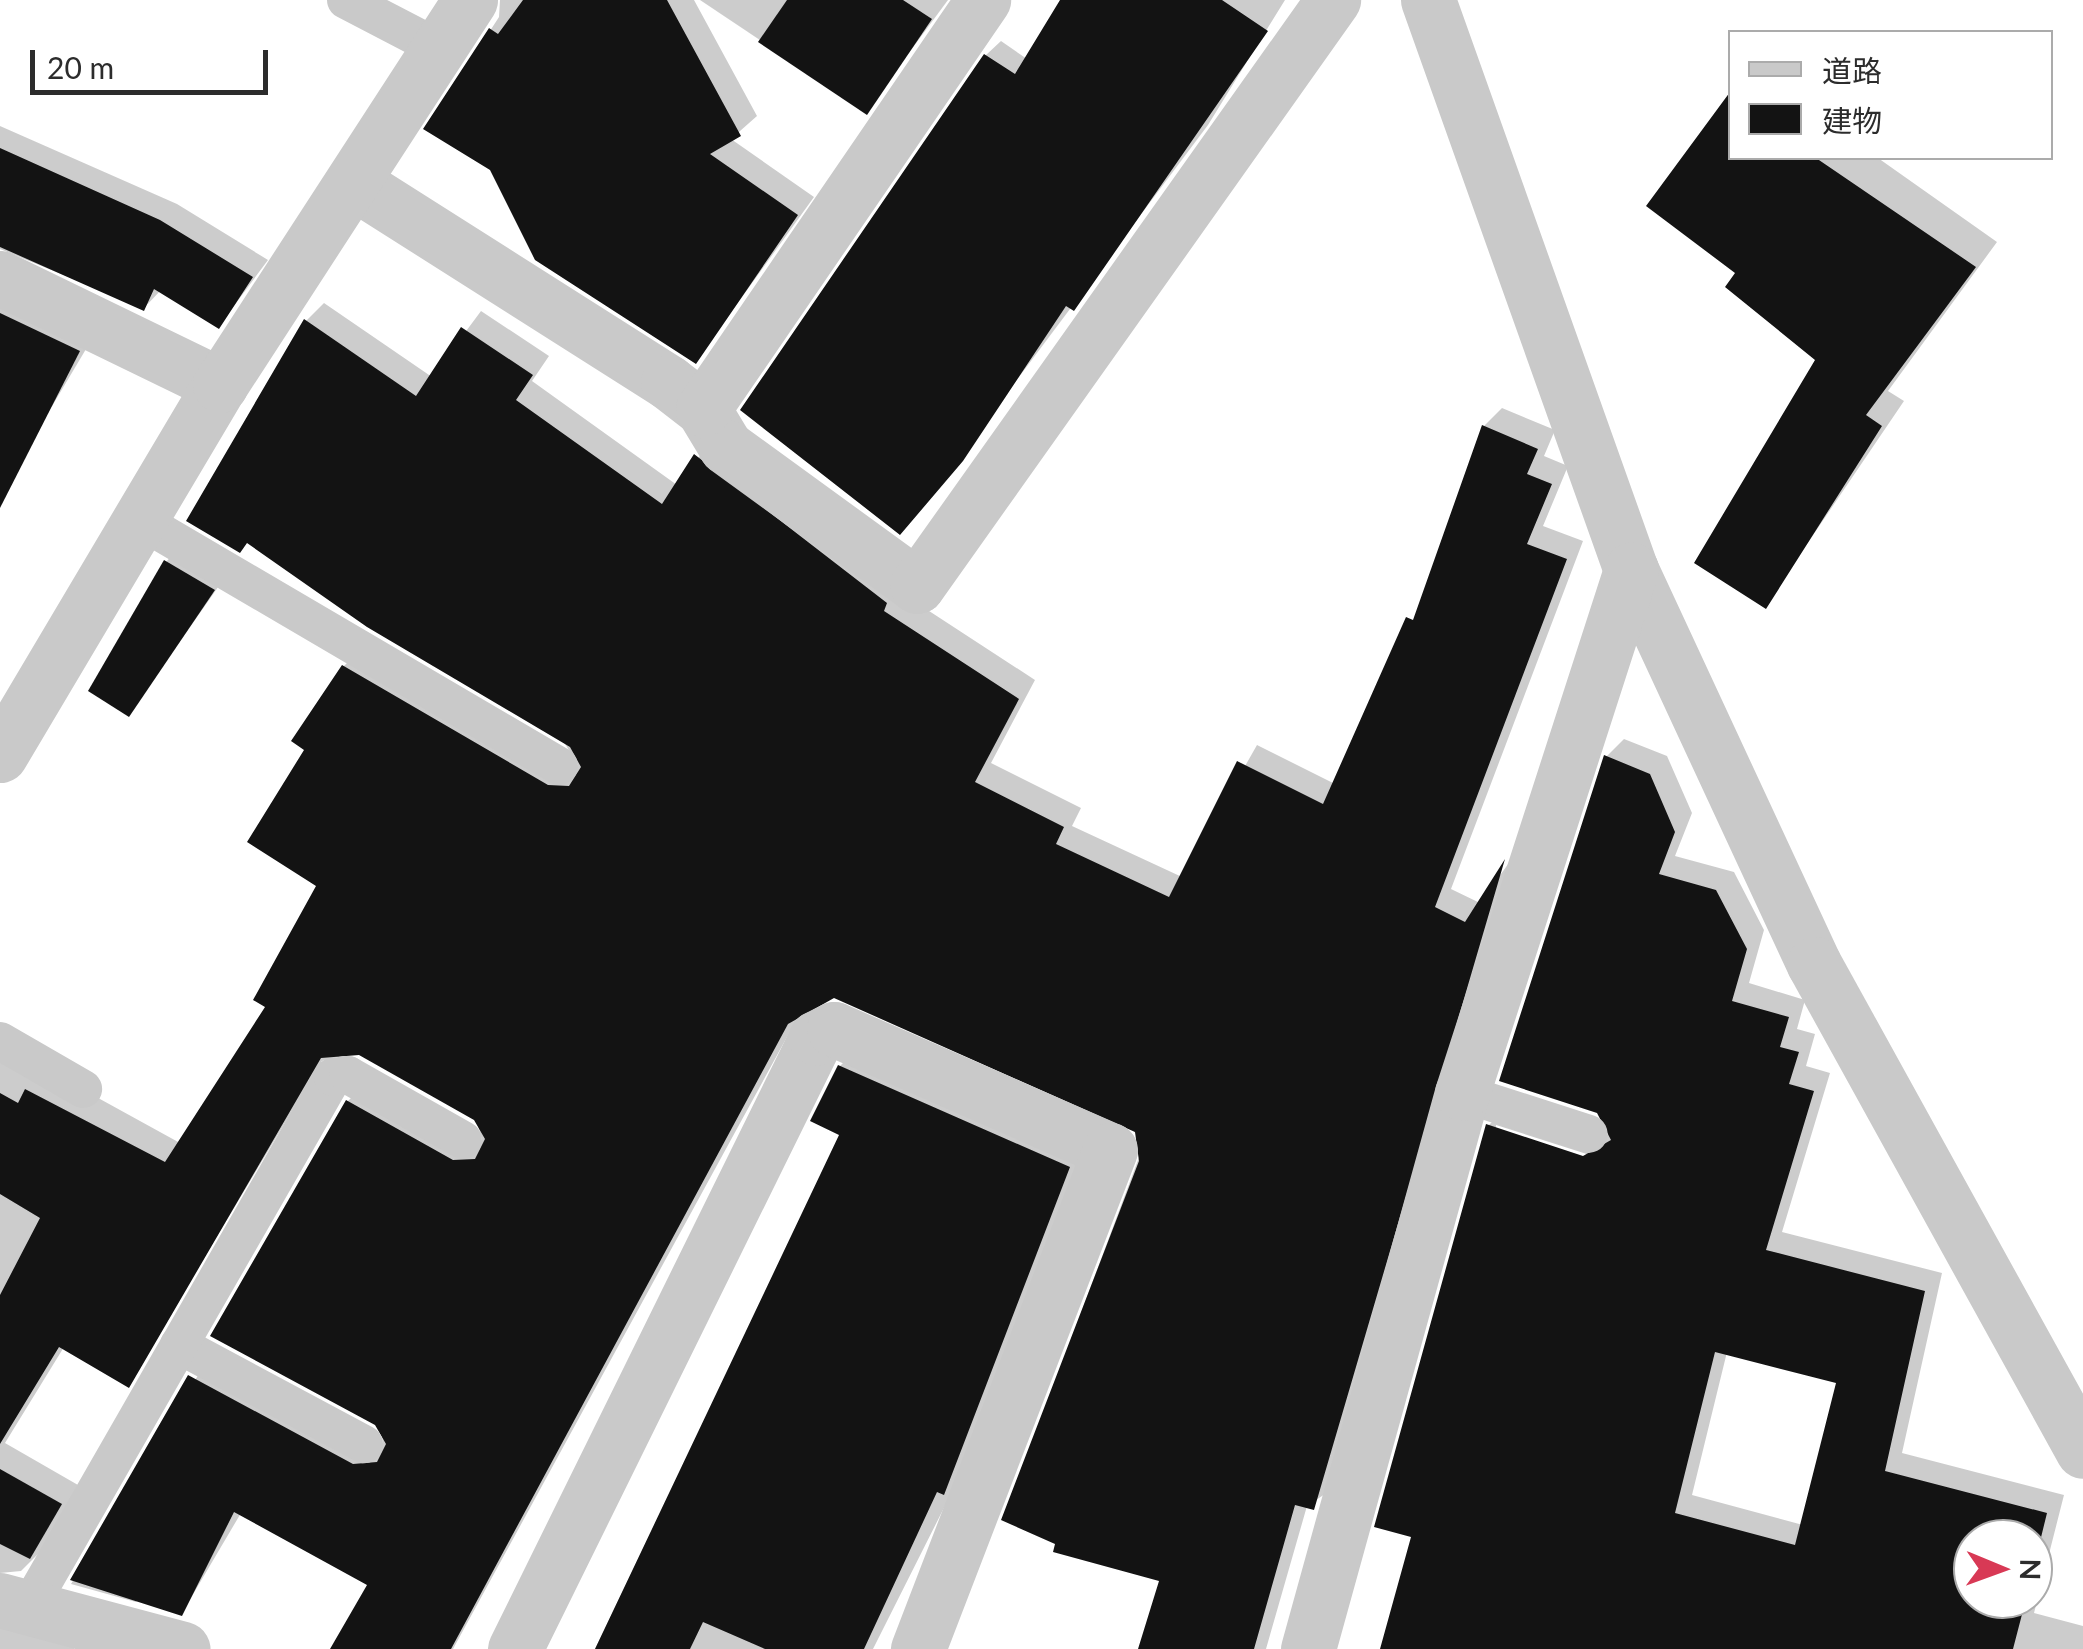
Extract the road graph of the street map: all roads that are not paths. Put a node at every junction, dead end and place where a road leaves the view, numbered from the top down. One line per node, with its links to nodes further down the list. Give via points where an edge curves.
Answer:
1 (346, 0): 6 (lane)
2 (470, 0): 6 (street)
3 (983, 0): 10 (street)
4 (1333, 0): 10 (street, via 928,582 917,586 814,517 726,447)
5 (1428, 0): 12 (street)
6 (440, 49): 7 (street)
7 (356, 184): 9 (street); 10 (street)
8 (0, 278): 9 (street)
9 (220, 385): 11 (street)
10 (703, 409)
11 (138, 520): 13 (street); 14 (lane)
12 (1631, 570): 17 (street); 22 (street, via 1814,964)
13 (0, 756)
14 (559, 766)
15 (0, 1042): 16 (lane)
16 (83, 1090)
17 (1462, 1093): 18 (lane); 27 (street)
18 (1590, 1134)
19 (462, 1140): 20 (lane, via 348,1075 334,1077)
20 (179, 1345): 21 (lane); 23 (lane)
21 (364, 1444)
22 (2083, 1450)
23 (15, 1603): 24 (street)
24 (147, 1645)
25 (514, 1649): 26 (street, via 816,1038 834,1028 1110,1150)
26 (918, 1649)
27 (1308, 1649)

